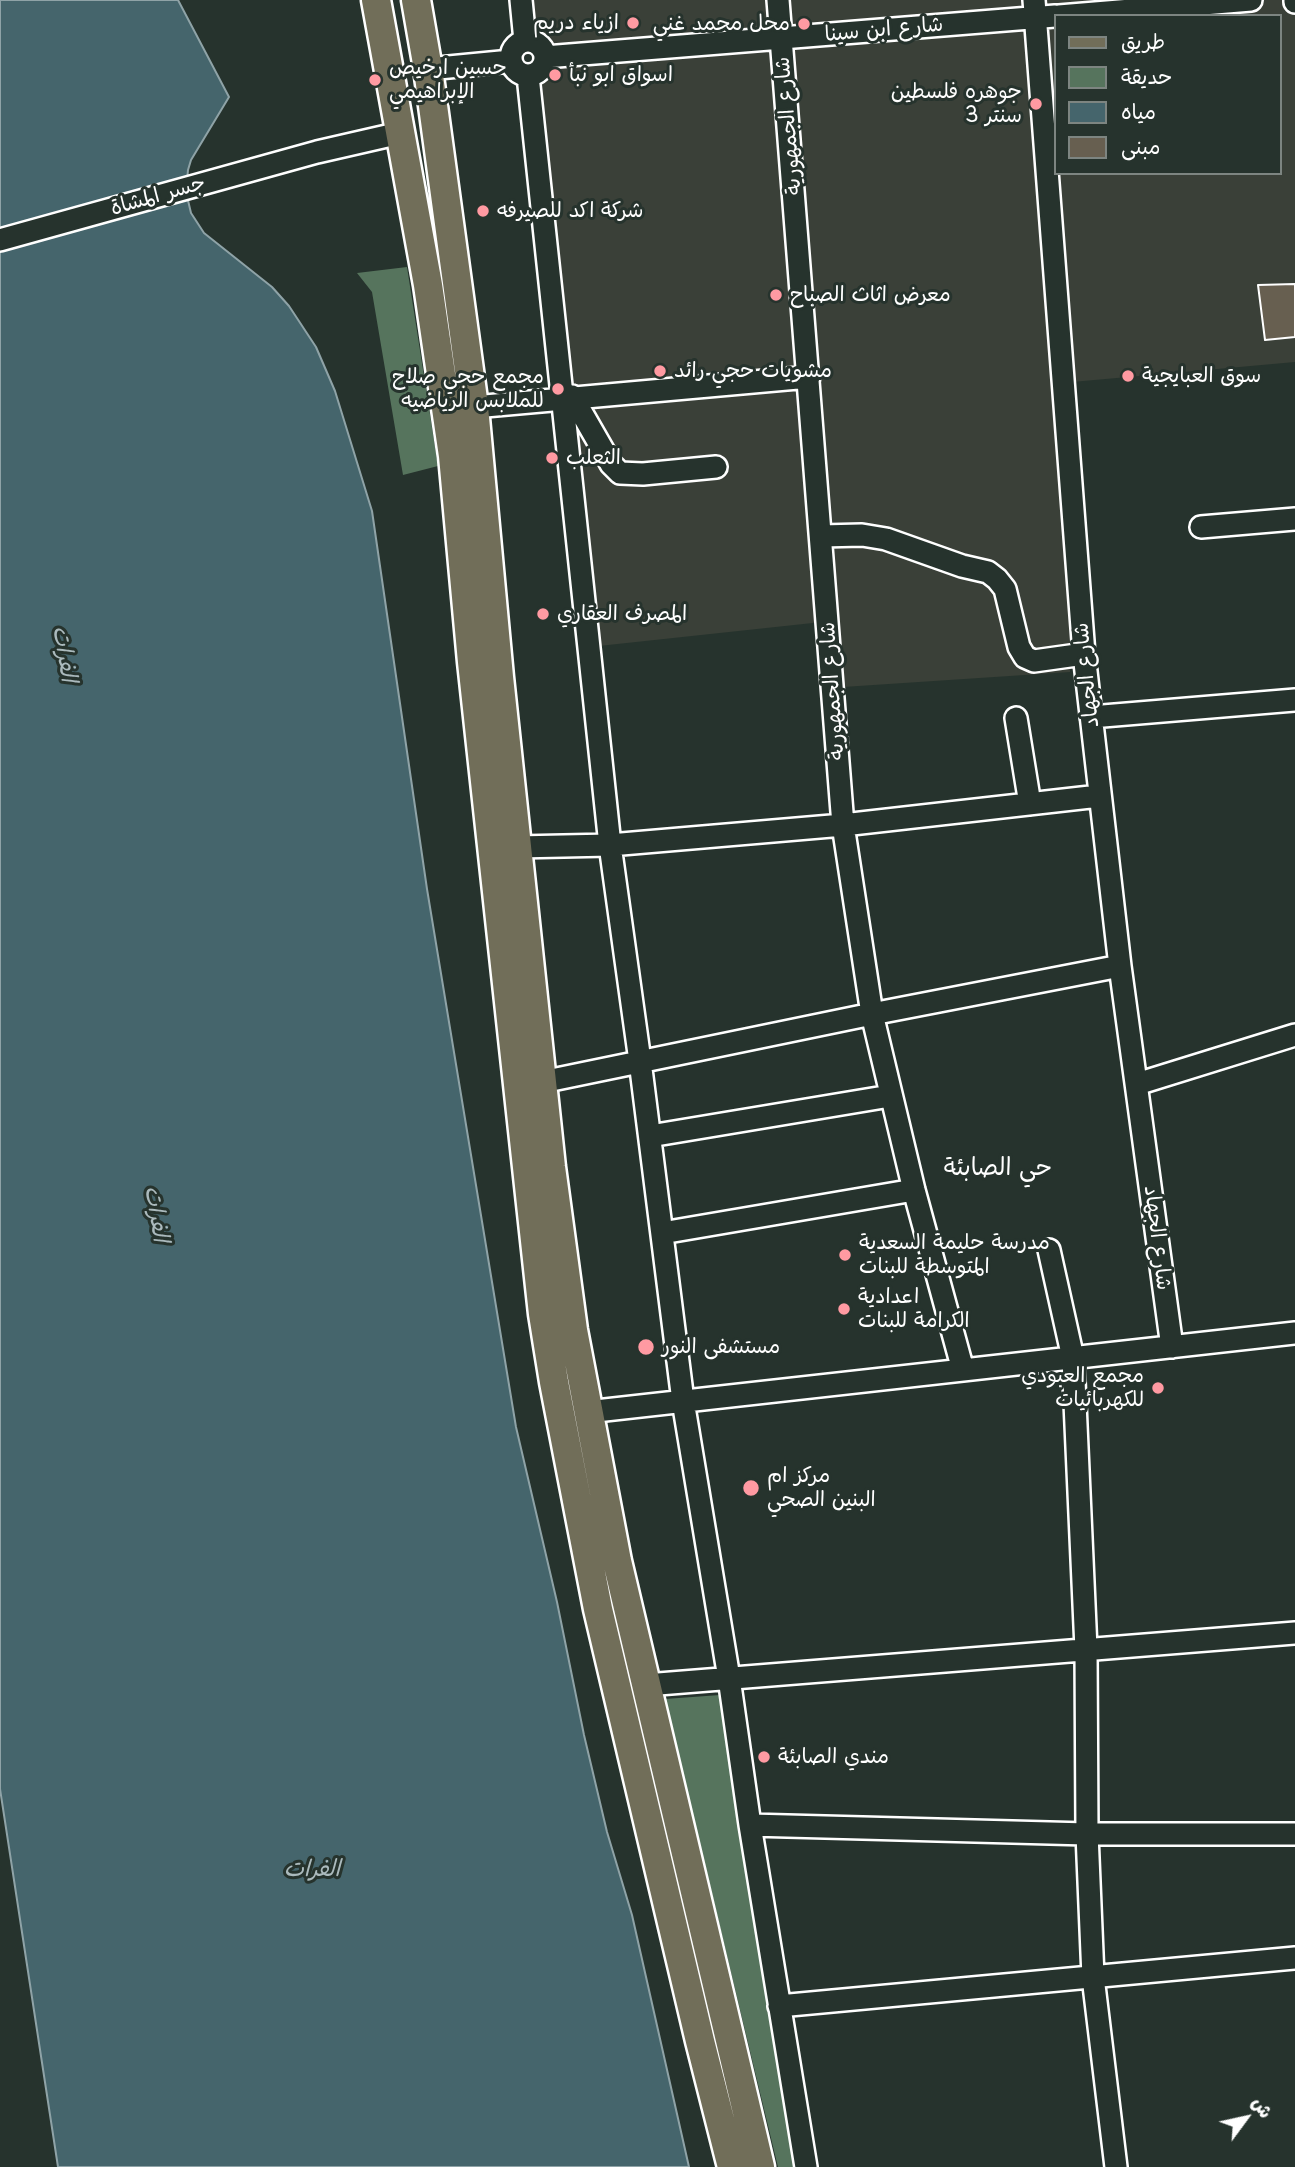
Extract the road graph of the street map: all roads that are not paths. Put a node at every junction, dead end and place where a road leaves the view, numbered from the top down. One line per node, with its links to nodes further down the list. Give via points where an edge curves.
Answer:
1 (376, 0): 13 (main road)
2 (416, 0): 11 (main road)
3 (521, 0): 8 (street)
4 (778, 0): 7 (street, شارع الجمهورية)
5 (1251, 0): 6 (street, شارع ابن سينا)
6 (1046, 12): 7 (street, شارع ابن سينا); 14 (street, شارع الجهاد)
7 (782, 38): 9 (street, شارع ابن سينا); 17 (street, شارع الجمهورية)
8 (525, 41): 9 (street, via 541,47); 10 (street, via 516,46)
9 (545, 57): 12 (street, via 543,68)
10 (511, 61): 11 (street); 12 (street, via 516,71)
11 (428, 69): 19 (main road)
12 (528, 76): 18 (street)
13 (400, 133): 16 (street, جسر المشاة); 33 (main road, via 453,456 472,662)
14 (1054, 147)
15 (1056, 175): 24 (street, شارع الجهاد)
16 (0, 240)
17 (809, 377): 18 (street); 23 (street, شارع الجمهورية)
18 (568, 397): 19 (street); 20 (street, via 620,472); 31 (street)
19 (474, 407): 32 (main road)
20 (716, 467)
21 (1295, 519): 22 (street)
22 (1201, 527)
23 (821, 536): 24 (street, via 886,539 988,572 1005,589 1025,657 1034,661); 30 (street, شارع الجمهورية)
24 (1084, 654): 26 (street, شارع الجهاد)
25 (1295, 700): 26 (street)
26 (1091, 717): 28 (street, شارع الجهاد)
27 (1016, 718): 29 (street)
28 (1099, 796): 29 (street); 34 (street, شارع الجهاد)
29 (1030, 804): 30 (street)
30 (843, 825): 31 (street); 35 (street, شارع الجمهورية)
31 (610, 845): 32 (street); 37 (street)
32 (517, 847): 33 (main road)
33 (516, 958): 38 (main road); 61 (main road, via 543,1314 566,1450 617,1689)
34 (1120, 966): 35 (street); 39 (street, شارع الجهاد)
35 (872, 1014): 37 (street); 40 (street, شارع الجمهورية)
36 (1295, 1035): 39 (street)
37 (640, 1061): 38 (street); 41 (street)
38 (542, 1082): 50 (main road, via 561,1249)
39 (1137, 1084): 46 (street, شارع الجهاد)
40 (890, 1096): 41 (street); 42 (street, شارع الجمهورية)
41 (650, 1136): 43 (street)
42 (914, 1190): 43 (street); 48 (street, شارع الجمهورية)
43 (662, 1233): 49 (street)
44 (1049, 1251): 47 (street)
45 (1295, 1333): 46 (street)
46 (1172, 1347): 47 (street)
47 (1073, 1358): 48 (street); 52 (street)
48 (963, 1370): 49 (street)
49 (683, 1401): 50 (street); 53 (street)
50 (587, 1412): 54 (main road)
51 (1295, 1633): 52 (street)
52 (1086, 1649): 53 (street); 56 (street)
53 (729, 1678): 54 (street); 55 (street)
54 (646, 1685): 62 (main road)
55 (750, 1825): 56 (street); 60 (street)
56 (1087, 1834): 57 (street); 59 (street)
57 (1295, 1834)
58 (1295, 1958): 59 (street)
59 (1093, 1977): 60 (street); 64 (street)
60 (779, 2006): 63 (street)
61 (732, 2167)
62 (760, 2167)
63 (806, 2167)
64 (1116, 2167)

